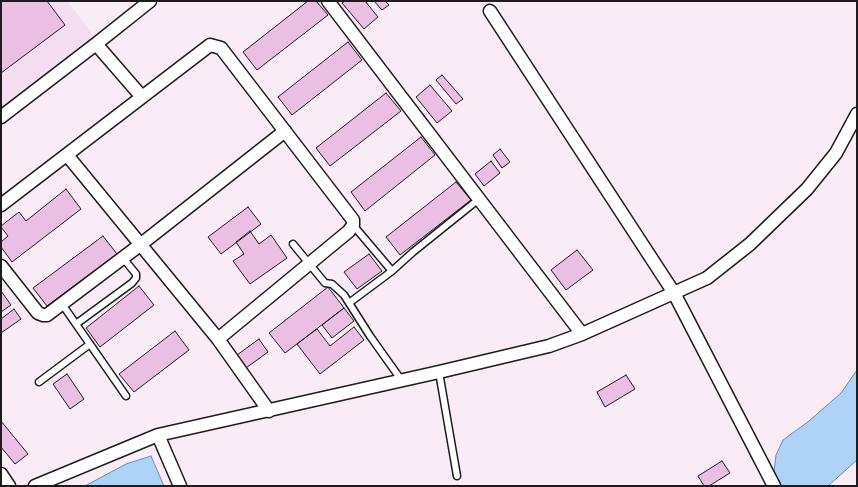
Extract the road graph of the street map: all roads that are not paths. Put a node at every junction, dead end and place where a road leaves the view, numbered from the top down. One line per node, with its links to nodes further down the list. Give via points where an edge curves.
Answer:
1 (150, 1): 4 (street)
2 (328, 1): 10 (street)
3 (490, 11): 19 (street)
4 (96, 44): 5 (street); 7 (street)
5 (142, 97): 8 (street, via 210,45 221,48); 9 (street)
6 (857, 114): 19 (street, via 836,153 801,195 750,244 707,278)
7 (1, 117)
8 (285, 131): 12 (street, via 353,220); 14 (street)
9 (67, 155): 11 (street); 14 (street)
10 (479, 199): 18 (lane); 23 (street)
11 (1, 205)
12 (353, 226): 16 (street); 18 (lane)
13 (293, 244): 16 (lane)
14 (140, 245): 15 (street); 24 (street)
15 (123, 258): 21 (street); 22 (lane, via 136,274 136,278)
16 (309, 264): 20 (lane, via 325,283 332,284); 24 (street)
17 (1, 266): 21 (street, via 38,313 47,315)
18 (392, 271): 20 (lane)
19 (674, 293): 23 (street); 37 (street)
20 (349, 303): 27 (lane)
21 (62, 304): 22 (lane)
22 (76, 324): 25 (lane)
23 (582, 334): 26 (street, via 549,346)
24 (218, 339): 30 (street)
25 (90, 344): 28 (lane); 29 (lane)
26 (439, 372): 27 (street); 33 (lane)
27 (402, 381): 30 (street)
28 (39, 382)
29 (126, 396)
30 (269, 411): 31 (street)
31 (158, 435): 35 (street); 36 (street)
32 (1, 474): 34 (street)
33 (457, 476)
34 (9, 486)
35 (34, 486)
36 (180, 486)
37 (774, 486)

